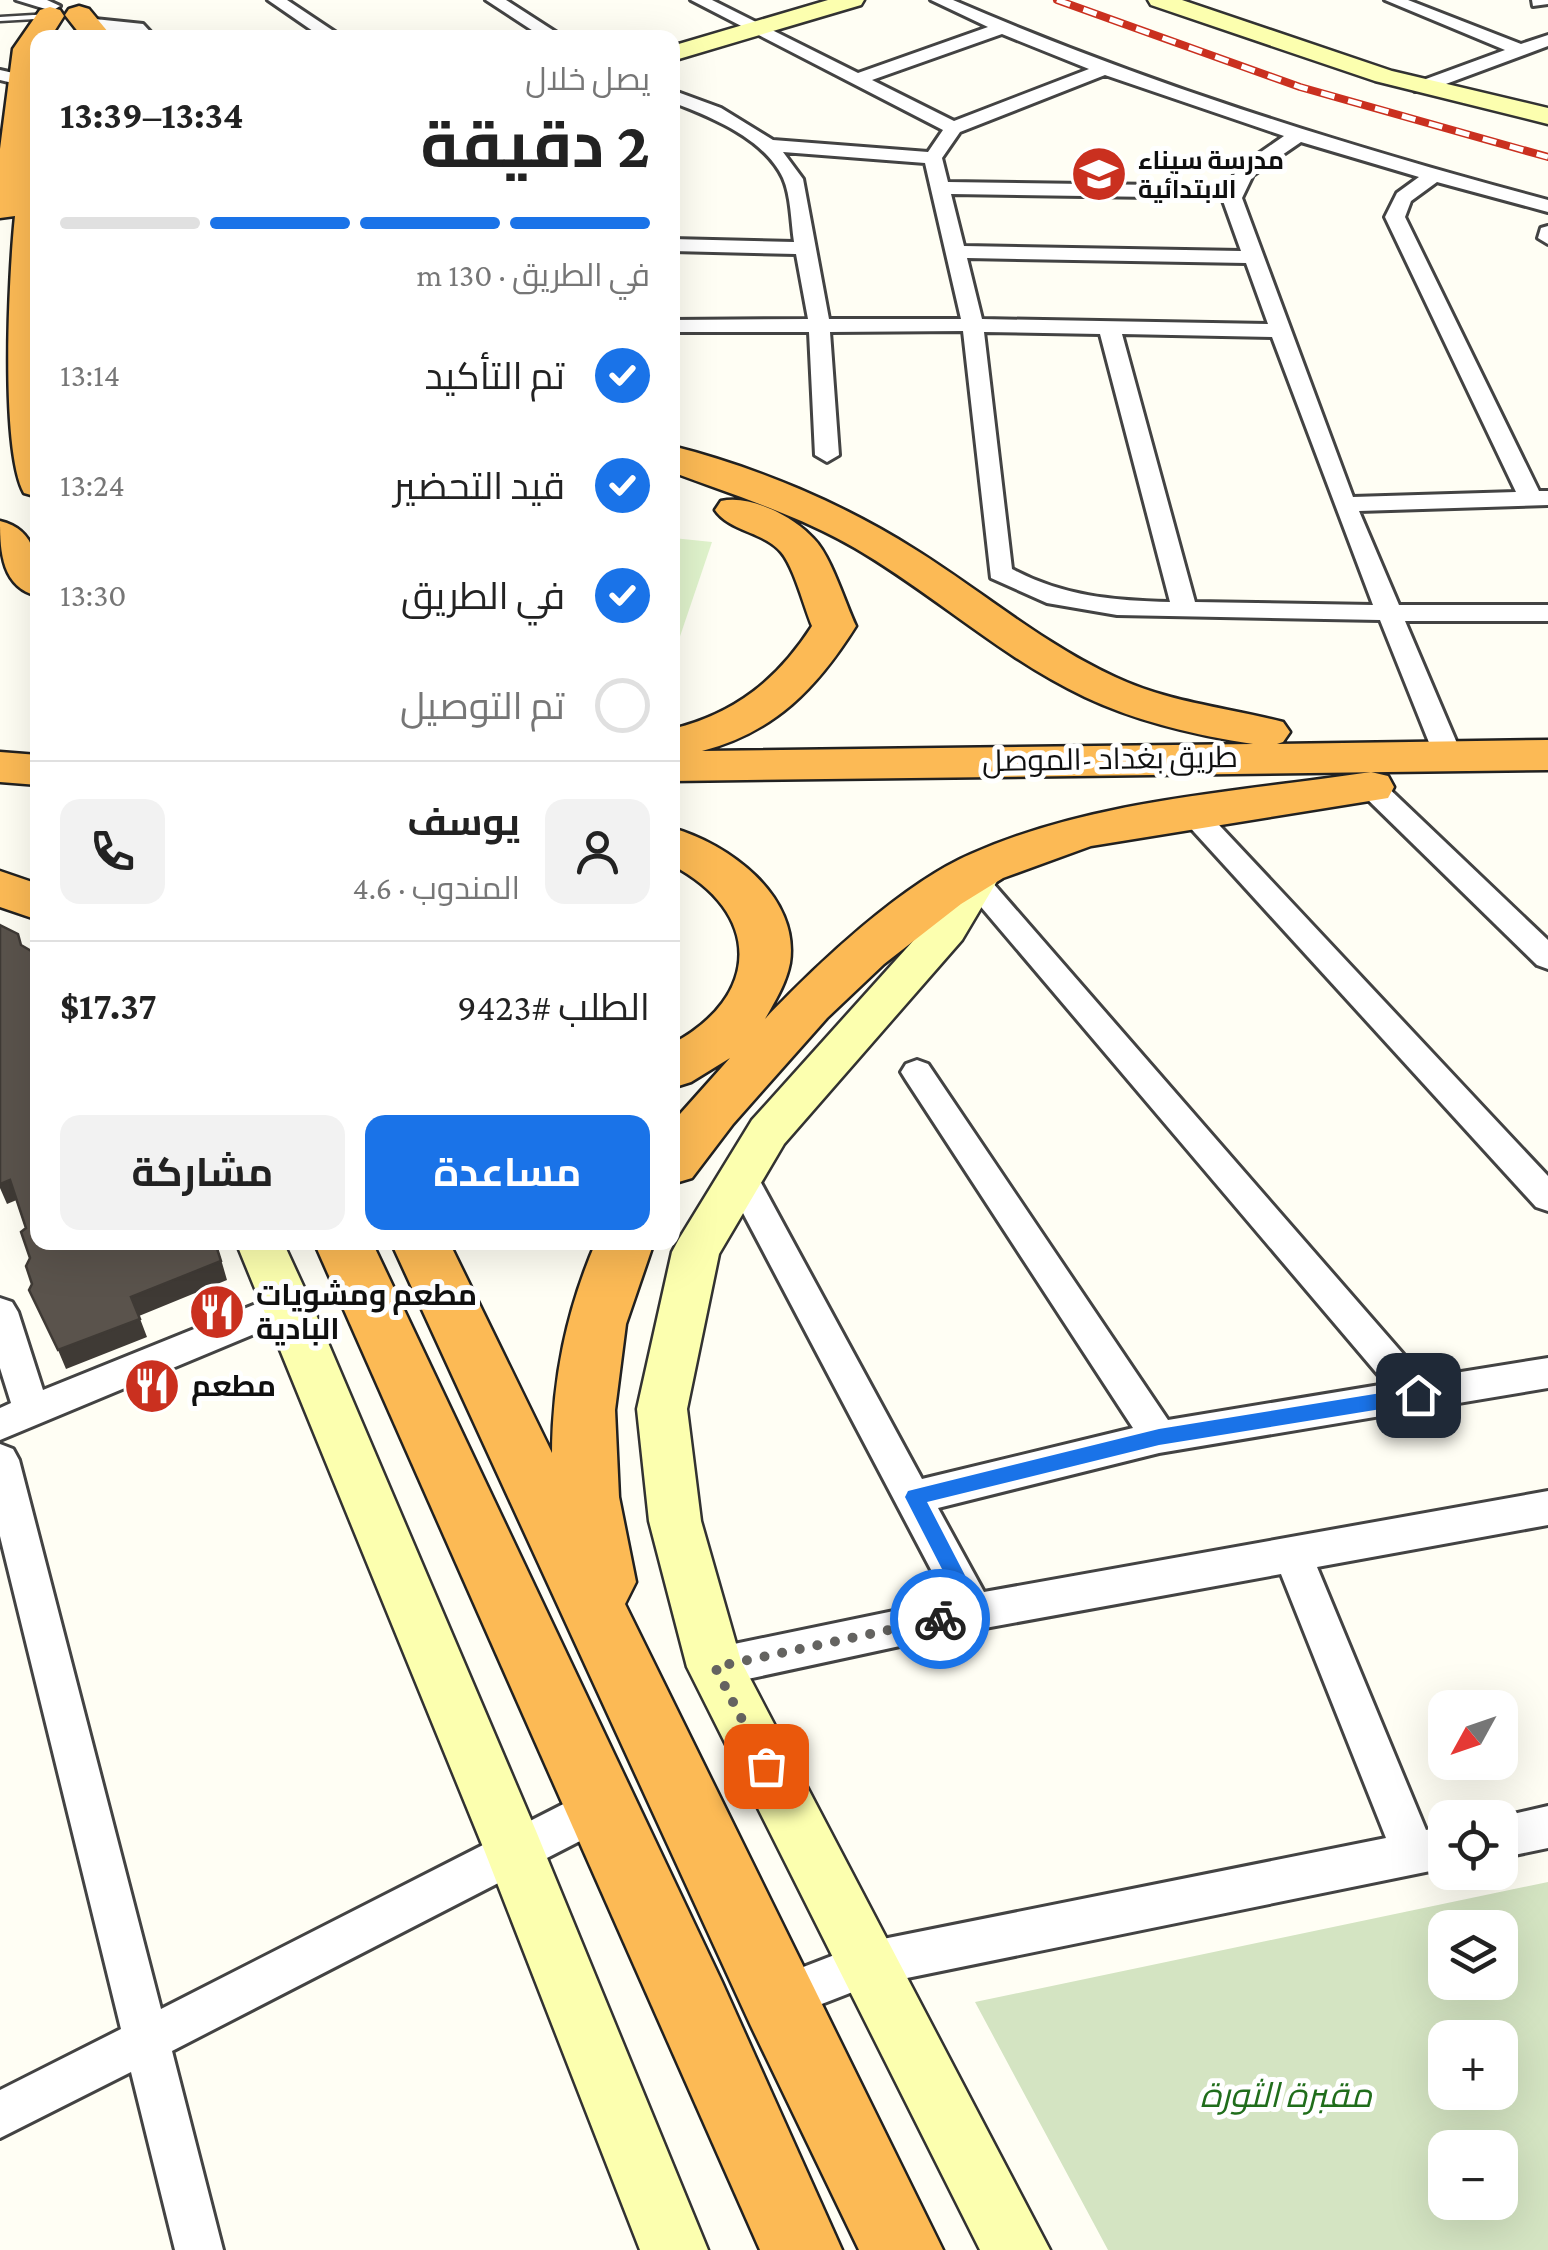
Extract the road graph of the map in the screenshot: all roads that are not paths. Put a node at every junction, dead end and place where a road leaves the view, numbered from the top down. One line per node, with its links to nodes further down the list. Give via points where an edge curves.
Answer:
1 (276, 0): 13 (street)
2 (494, 0): 14 (street)
3 (700, 0): 11 (street)
4 (853, 0): 11 (main road)
5 (940, 0): 10 (street)
6 (1159, 0): 22 (main road)
7 (1393, 0): 17 (street)
8 (65, 17): 9 (lane); 12 (street)
9 (0, 20)
10 (1005, 27): 19 (street); 21 (street)
11 (756, 29): 18 (main road); 21 (street)
12 (139, 30)
13 (325, 30)
14 (544, 30)
15 (1548, 40): 17 (street)
16 (30, 48): 20 (highway)
17 (1520, 50): 22 (street)
18 (680, 52)
19 (1106, 68): 27 (street); 28 (street)
20 (12, 78): 31 (highway)
21 (857, 80): 27 (street)
22 (1422, 87): 25 (main road)
23 (680, 97): 24 (street)
24 (715, 112): 26 (street); 29 (street)
25 (1548, 116)
26 (686, 120)
27 (953, 128): 30 (street)
28 (1297, 136): 32 (street); 34 (street, via 1245,172)
29 (768, 145): 30 (street); 38 (street, via 793,179)
30 (933, 158): 33 (street)
31 (19, 173): 36 (highway); 46 (highway, via 20,362)
32 (1435, 175): 35 (street); 50 (street, via 1406,195 1395,217)
33 (938, 188): 34 (street); 39 (street)
34 (1233, 192): 40 (street)
35 (1548, 206)
36 (0, 237)
37 (680, 245): 38 (street)
38 (808, 248): 41 (street)
39 (958, 252): 40 (street); 42 (street)
40 (1251, 257): 45 (street)
41 (819, 324): 42 (street); 43 (street); 47 (street)
42 (973, 325): 44 (street); 54 (street, via 1000,574 1037,593 1105,608)
43 (680, 326)
44 (1110, 330): 45 (street); 54 (street)
45 (1279, 332): 51 (street)
46 (30, 449)
47 (827, 455)
48 (680, 461): 59 (highway, via 869,539 1050,659 1134,702 1192,719)
49 (680, 487): 57 (highway, via 760,520 799,546 834,626 808,670 774,700 733,726)
50 (1539, 498): 51 (street)
51 (1344, 504): 56 (street)
52 (0, 533): 53 (highway)
53 (30, 573)
54 (1184, 608): 56 (street)
55 (1548, 612): 56 (street)
56 (1388, 614): 59 (street)
57 (680, 742)
58 (1548, 754): 59 (highway, طريق بغداد -الموصل)
59 (1428, 755): 60 (highway, طريق بغداد -الموصل)
60 (680, 766)
61 (0, 767): 62 (highway)
62 (30, 769)
63 (1370, 787): 64 (highway); 67 (highway); 68 (highway); 73 (street)
64 (1548, 787)
65 (0, 795): 66 (highway)
66 (30, 796)
67 (680, 798)
68 (1195, 816): 70 (highway, via 1084,831); 78 (street)
69 (680, 849): 74 (highway, via 731,879 750,901 766,954 746,1012)
70 (980, 874): 76 (highway, via 944,892 866,951 809,1004); 77 (main road, via 947,930 768,1132); 86 (street)
71 (0, 888): 72 (highway)
72 (30, 901)
73 (1548, 958)
74 (680, 1063)
75 (917, 1072): 88 (street)
76 (680, 1153)
77 (741, 1176): 90 (street); 94 (main road, via 696,1252 662,1409 675,1522)
78 (1548, 1198)
79 (263, 1250): 83 (main road)
80 (347, 1250): 96 (highway)
81 (424, 1250): 95 (highway)
82 (623, 1250): 95 (highway, via 595,1324 584,1446 601,1576)
83 (288, 1305): 87 (street); 101 (main road)
84 (0, 1312): 87 (street)
85 (1548, 1373): 86 (street)
86 (1418, 1395): 88 (street)
87 (16, 1417)
88 (1159, 1437): 90 (street)
89 (0, 1460): 104 (street)
90 (915, 1497): 93 (street)
91 (1548, 1508): 92 (street)
92 (1292, 1554): 93 (street); 99 (street)
93 (974, 1612): 94 (street)
94 (715, 1667): 102 (main road)
95 (638, 1700): 103 (highway)
96 (600, 1808): 101 (street); 108 (highway)
97 (1548, 1826): 98 (street)
98 (1518, 1833)
99 (1428, 1846)
100 (1428, 1850): 102 (street)
101 (515, 1852): 104 (street); 107 (main road)
102 (868, 1964): 103 (street); 110 (main road)
103 (778, 1999): 109 (highway)
104 (146, 2040): 105 (street); 106 (street)
105 (0, 2114)
106 (199, 2250)
107 (674, 2250)
108 (801, 2250)
109 (902, 2250)
110 (1016, 2250)

